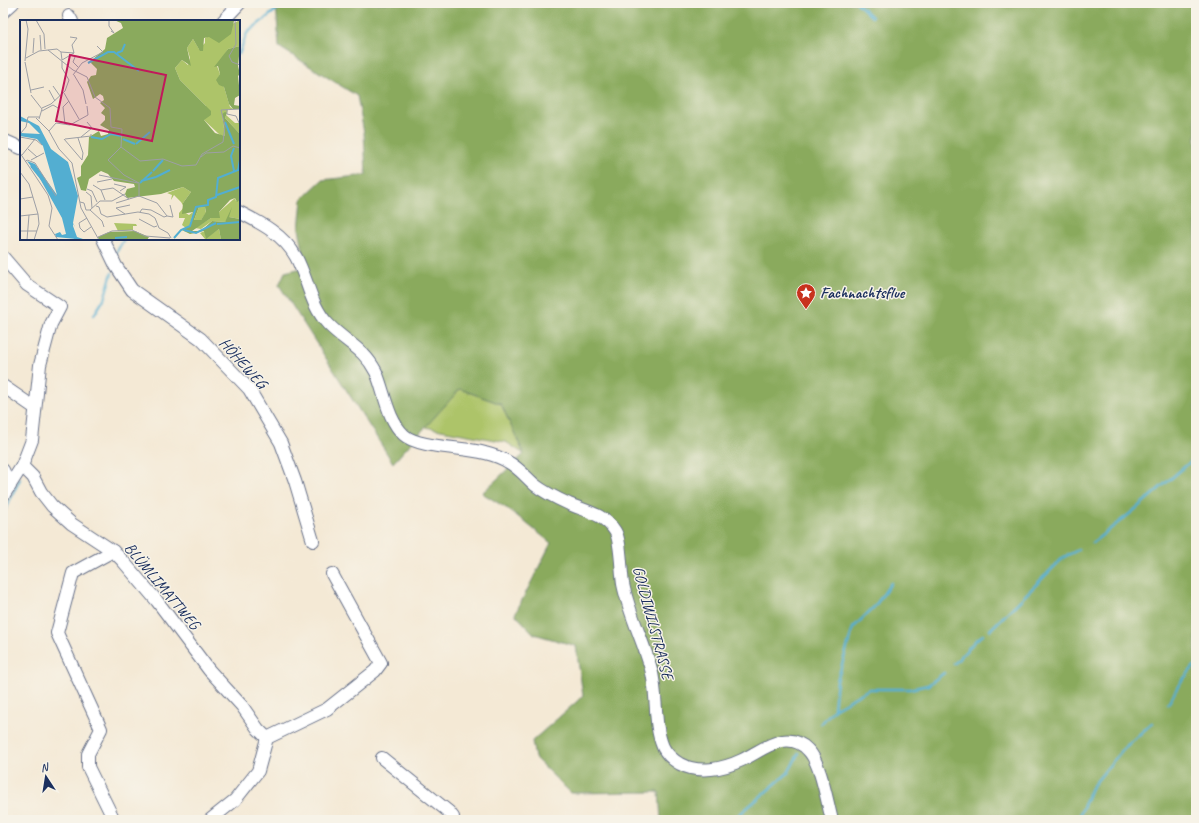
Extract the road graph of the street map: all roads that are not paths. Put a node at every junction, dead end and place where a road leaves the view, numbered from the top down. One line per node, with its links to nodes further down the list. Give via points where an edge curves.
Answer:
1 (13, 3): 3 (street)
2 (240, 3): 4 (street)
3 (3, 12)
4 (224, 20)
5 (3, 140): 6 (street)
6 (20, 148)
7 (240, 212): 24 (street, GOLDIWILSTRASSE, via 265,225 292,251 316,308 328,324 365,354 376,373 393,422 405,437 426,444 483,452 509,462 537,487 568,504 600,515 616,532 623,584 632,619 652,672 658,729 664,747 672,759 688,768 709,771 740,761 770,744 797,741 810,751)
8 (103, 240): 16 (street, HÖHEWEG, via 116,266 132,290 201,339 249,389 281,443)
9 (3, 257): 11 (street, via 27,285 60,307 51,324 40,365)
10 (3, 386): 11 (street)
11 (35, 408): 12 (street, via 32,440)
12 (22, 466): 14 (street); 17 (street, BLÜMLIMATTWEG, via 33,477 52,506 72,524)
13 (3, 470): 14 (street)
14 (10, 486): 15 (street)
15 (3, 496)
16 (313, 541)
17 (113, 551): 19 (street, BLÜMLIMATTWEG, via 141,581 209,670); 22 (street, via 73,573 57,633 101,729 88,754 88,767)
18 (332, 574): 19 (street, via 381,663 375,671 328,709)
19 (267, 738): 23 (street, via 258,771 235,800)
20 (382, 758): 21 (street, via 449,812)
21 (452, 819)
22 (114, 820)
23 (210, 820)
24 (832, 820)

